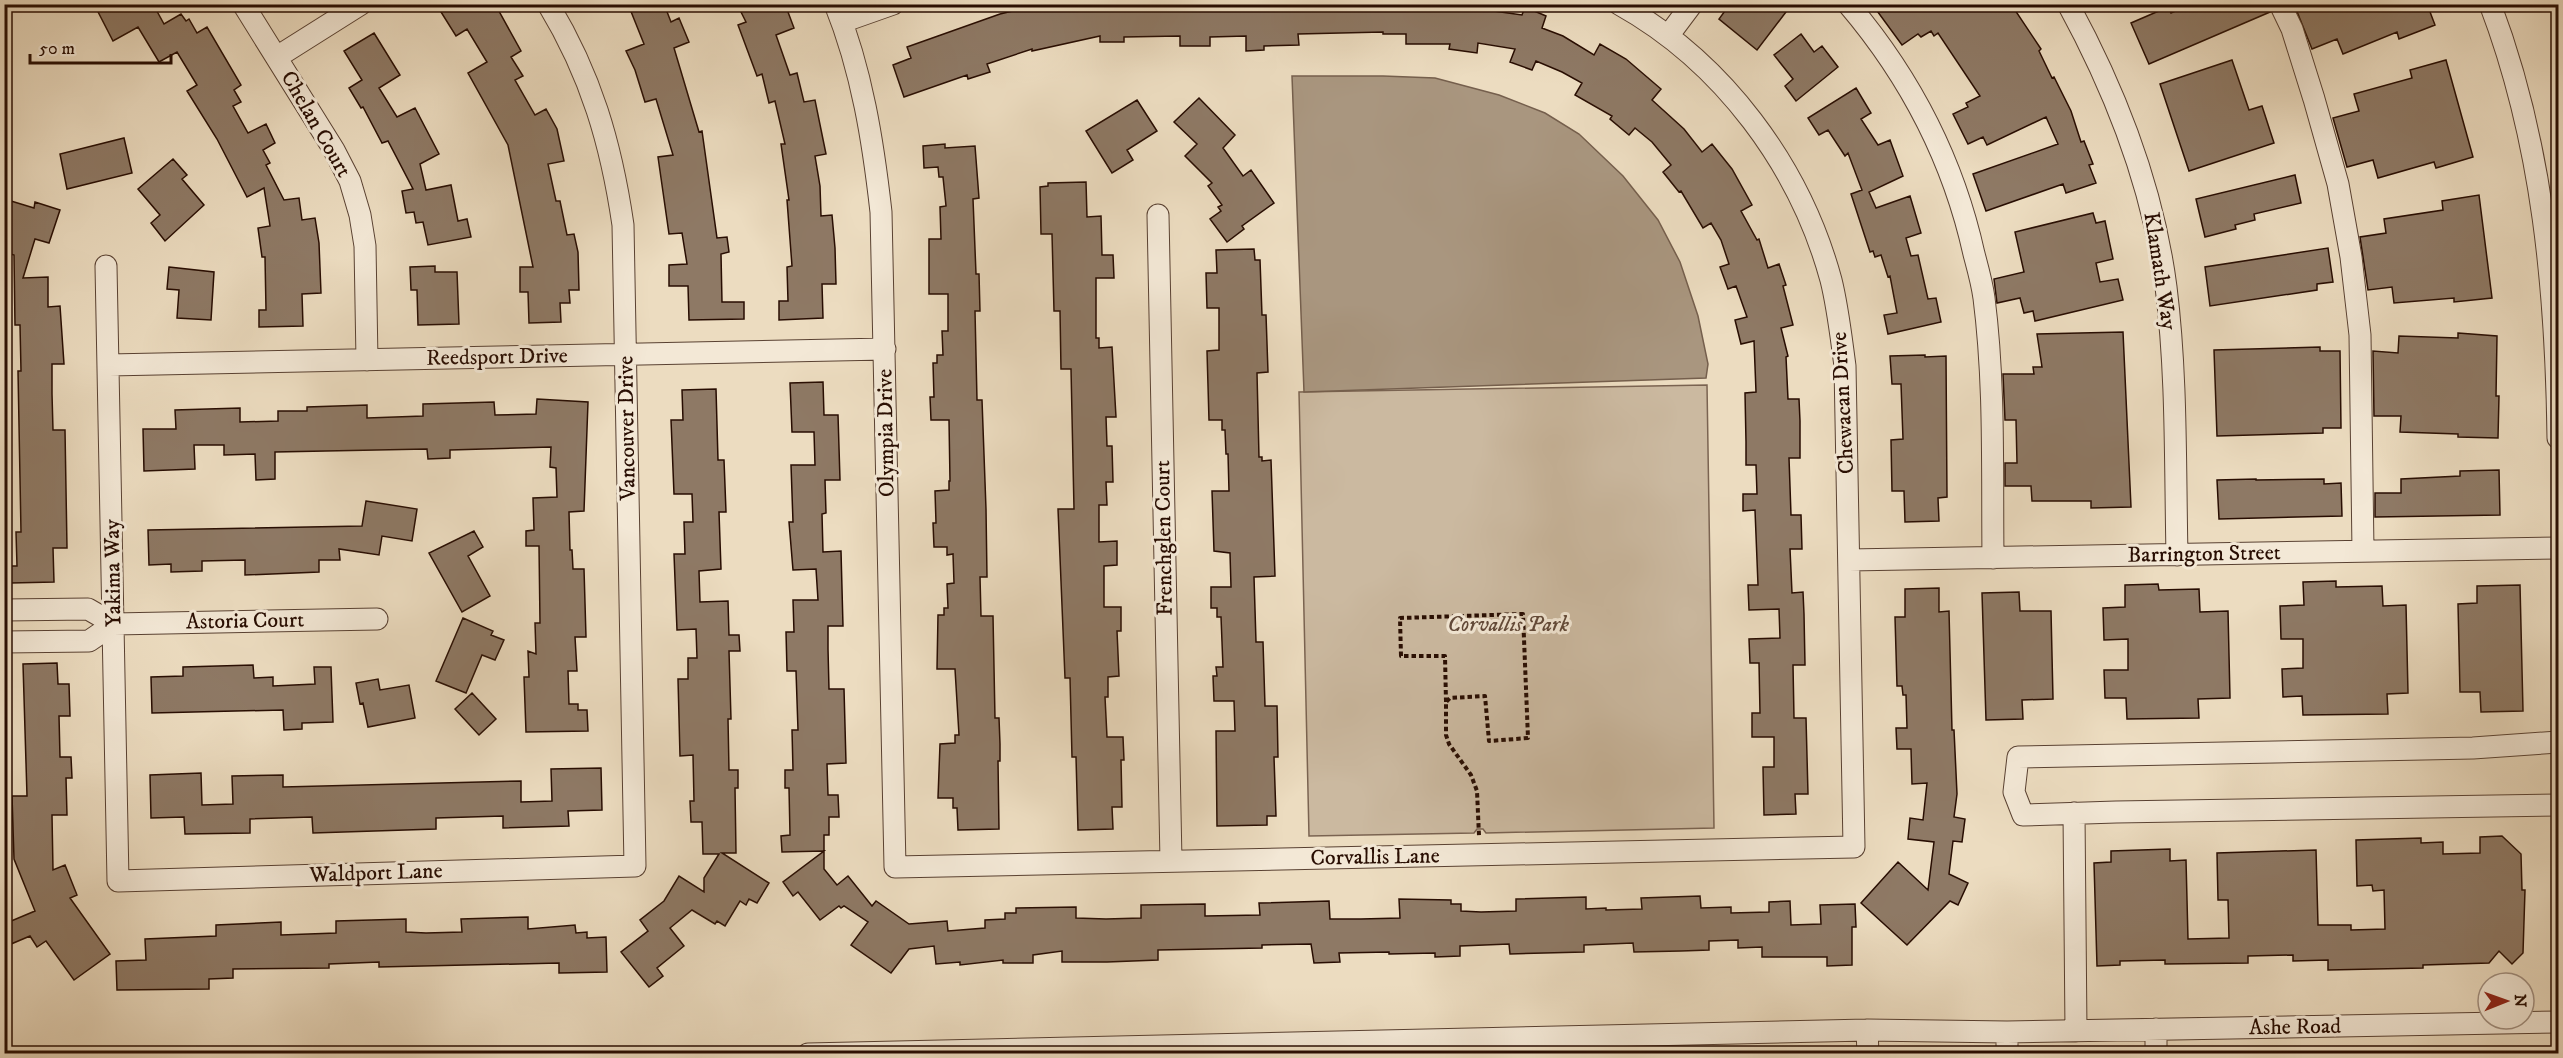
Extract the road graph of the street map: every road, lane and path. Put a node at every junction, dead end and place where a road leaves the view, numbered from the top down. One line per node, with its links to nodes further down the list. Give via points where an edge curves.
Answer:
1 (243, 4): 13 (street, Chelan Court)
2 (361, 4): 13 (street)
3 (548, 4): 17 (street, Vancouver Drive, via 587,78 616,175 622,225)
4 (893, 4): 11 (street)
5 (1619, 4): 12 (street, Chewacan Drive)
6 (1692, 4): 12 (street)
7 (1848, 4): 24 (street, via 1874,34 1917,99 1944,157 1969,230 1984,296 1991,372)
8 (2068, 4): 23 (street, Klamath Way, via 2114,98 2153,218 2166,284 2173,352)
9 (2280, 4): 22 (street, via 2292,29 2338,184 2351,257 2360,335)
10 (2490, 4): 20 (street, via 2516,89 2542,205 2557,347)
11 (839, 13): 16 (street, Olympia Drive, via 874,147 881,212)
12 (1668, 36): 25 (street, Chewacan Drive, via 1726,89 1756,126 1797,192 1816,235 1831,280 1845,366)
13 (277, 57): 18 (street, Chelan Court, via 350,181 364,246)
14 (1158, 215): 36 (street, Frenchglen Court)
15 (106, 266): 19 (street, Yakima Way)
16 (885, 349): 17 (street, Reedsport Drive); 38 (street, Olympia Drive)
17 (626, 355): 18 (street, Reedsport Drive); 37 (street, Vancouver Drive)
18 (367, 360): 19 (street, Reedsport Drive)
19 (109, 365): 28 (street, Yakima Way)
20 (2559, 438)
21 (2559, 548): 22 (street, Barrington Street)
22 (2364, 551): 23 (street, Barrington Street)
23 (2177, 555): 24 (street, Barrington Street)
24 (1993, 558): 25 (street, Barrington Street)
25 (1849, 560): 34 (street, Chewacan Drive)
26 (4, 610): 28 (street, via 88,609)
27 (377, 619): 28 (street, Astoria Court)
28 (114, 624): 29 (street, via 89,641); 39 (street, Yakima Way)
29 (4, 642)
30 (1446, 702): 30 (path, via 1450,698 1485,696 1489,741 1528,738 1524,615 1400,618 1401,656 1445,656); 35 (path, via 1446,737 1477,791)
31 (2559, 742): 33 (street, via 2473,748 2018,757 2014,792 2023,815)
32 (2559, 805): 33 (street)
33 (2074, 813): 43 (street)
34 (1854, 848): 35 (street, Corvallis Lane)
35 (1479, 855): 36 (street, Corvallis Lane)
36 (1171, 861): 38 (street, Corvallis Lane)
37 (635, 866): 39 (street, Waldport Lane)
38 (895, 867)
39 (118, 881)
40 (2559, 1022): 41 (street, Ashe Road)
41 (2156, 1029): 43 (street, Ashe Road); 49 (street)
42 (1867, 1030): 44 (street, Ashe Road); 45 (street, Ashe Road); 47 (street)
43 (2076, 1031): 44 (street, Ashe Road)
44 (2007, 1032): 48 (street)
45 (1499, 1046): 46 (street, Ashe Road)
46 (808, 1053)
47 (1868, 1053)
48 (2007, 1053)
49 (2156, 1053)

